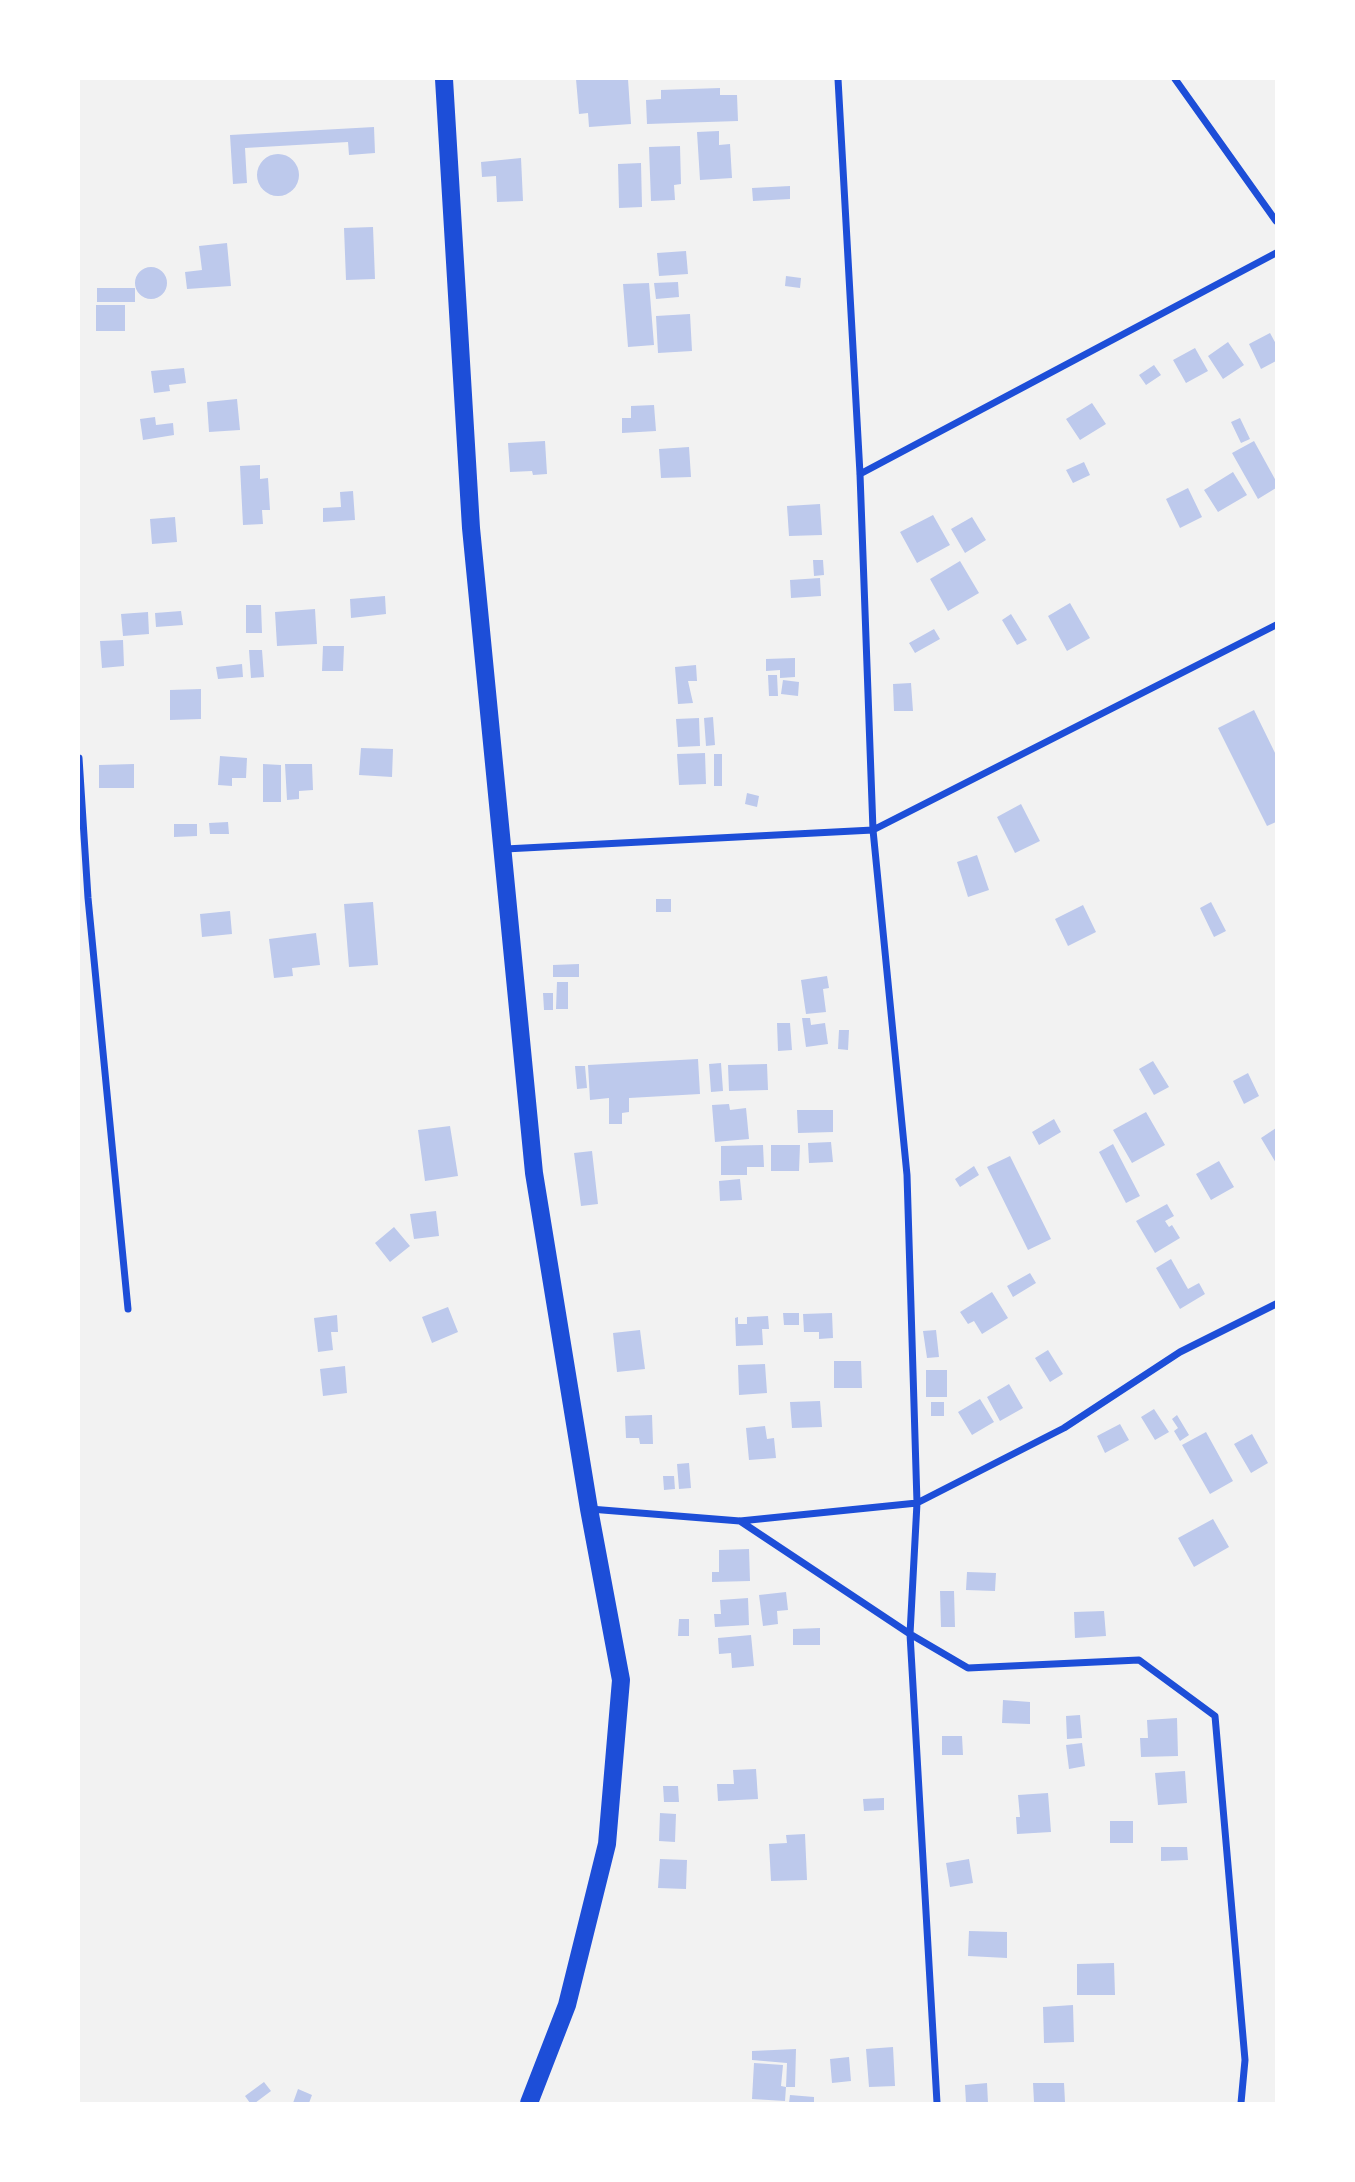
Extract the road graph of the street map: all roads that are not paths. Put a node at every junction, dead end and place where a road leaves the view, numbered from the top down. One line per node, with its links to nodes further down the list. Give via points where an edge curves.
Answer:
1 (444, 79): 10 (main road, via 471,528)
2 (838, 79): 6 (street)
3 (1175, 79): 4 (street)
4 (1276, 221)
5 (1276, 253): 6 (street)
6 (860, 474): 9 (street)
7 (1276, 625): 9 (street)
8 (79, 758): 12 (street)
9 (873, 830): 10 (street); 13 (street, via 907,1175)
10 (504, 849): 14 (main road, via 534,1173)
11 (1276, 1304): 13 (street, via 1180,1352 1064,1428)
12 (128, 1309)
13 (917, 1503): 15 (street); 16 (street)
14 (589, 1508): 15 (street); 17 (main road, via 621,1680 607,1844 567,2005)
15 (740, 1521): 16 (street)
16 (910, 1634): 18 (street); 19 (street, via 968,1668 1139,1660 1215,1716 1245,2060)
17 (528, 2103)
18 (937, 2103)
19 (1241, 2103)

